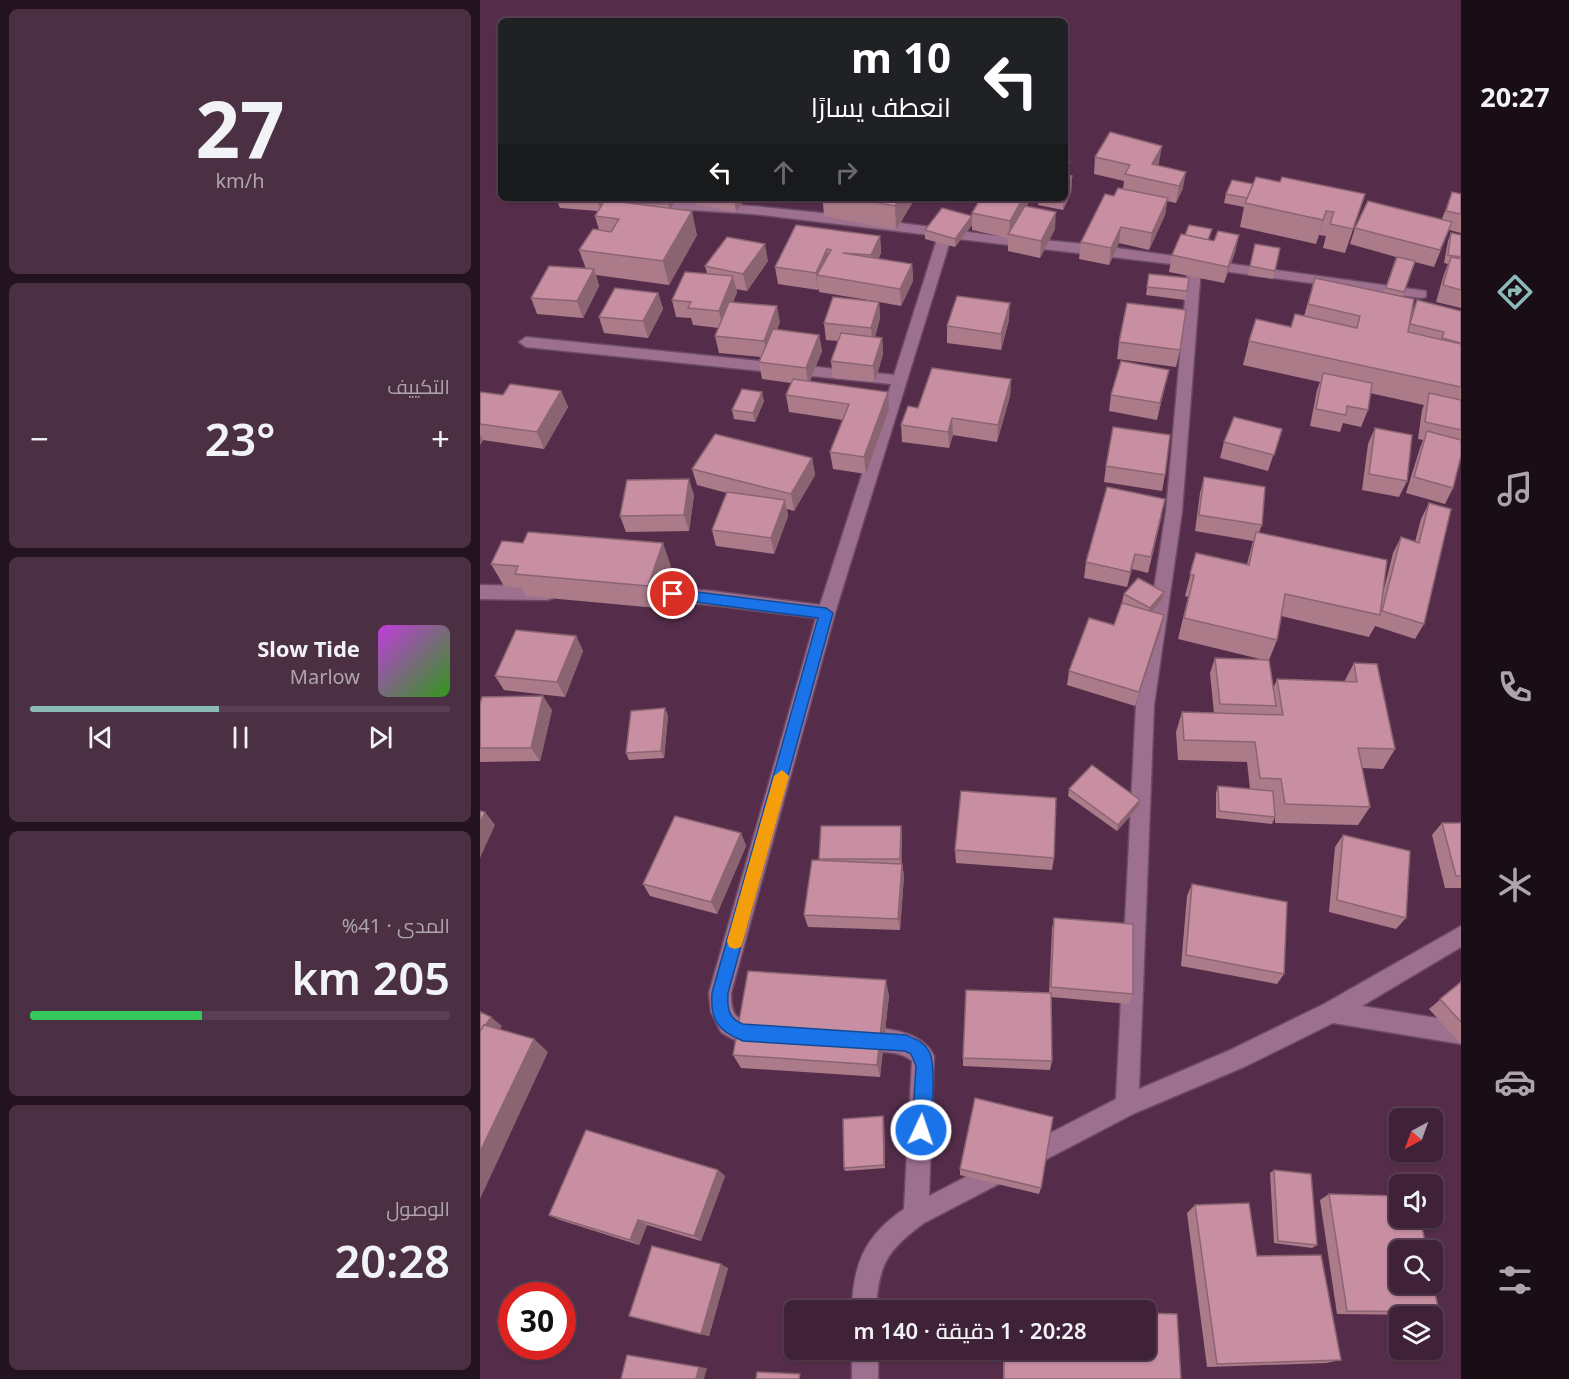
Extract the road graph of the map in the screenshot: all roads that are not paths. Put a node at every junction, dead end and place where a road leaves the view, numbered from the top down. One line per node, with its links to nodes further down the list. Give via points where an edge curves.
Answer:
1 (614, 201): 2 (street, via 753,210)
2 (946, 232): 3 (street); 6 (street)
3 (1195, 263): 4 (street); 16 (street, via 1174,511 1145,705)
4 (1420, 294)
5 (526, 342): 6 (street)
6 (900, 380): 10 (street)
7 (480, 592): 9 (street)
8 (618, 592): 10 (street, via 653,592)
9 (561, 593)
10 (826, 613): 14 (street, via 720,993 719,1007 731,1028)
11 (1461, 936): 12 (street)
12 (1332, 1012): 13 (street); 16 (street)
13 (1461, 1033)
14 (777, 1035)
15 (835, 1039): 17 (street, via 906,1043 923,1056)
16 (1127, 1106): 17 (street)
17 (916, 1215): 18 (street, via 891,1232 876,1249 868,1267)
18 (865, 1300)
19 (865, 1360): 20 (street)
20 (865, 1379)

